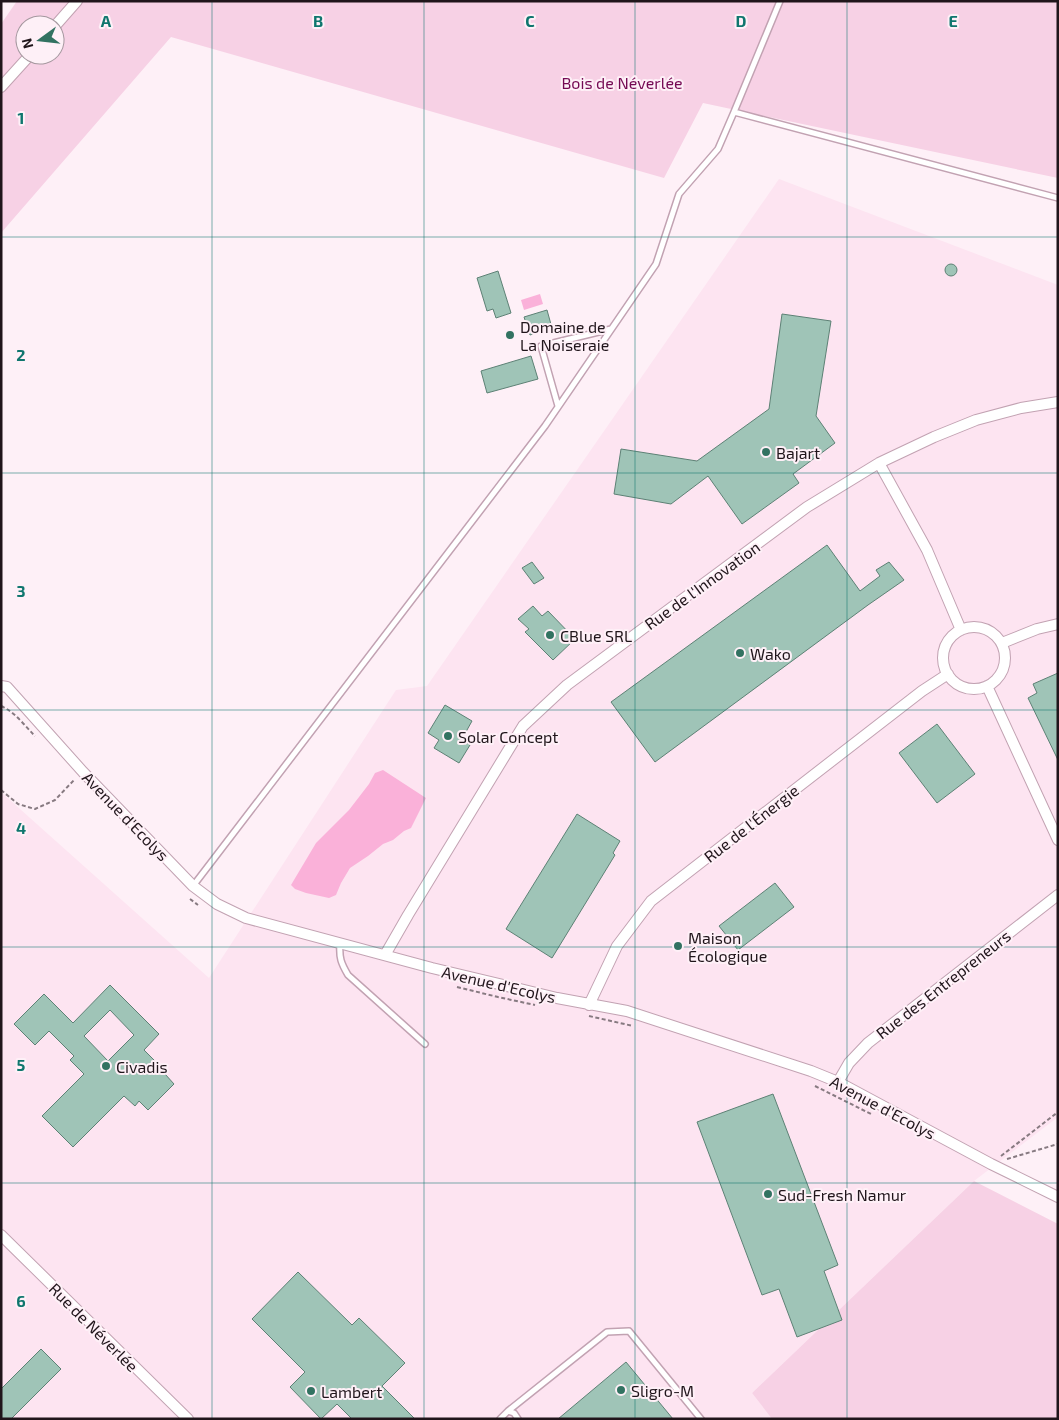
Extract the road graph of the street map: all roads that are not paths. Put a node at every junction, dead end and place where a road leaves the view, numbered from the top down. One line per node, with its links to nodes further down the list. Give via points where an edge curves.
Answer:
1 (77, 1): 3 (street)
2 (780, 1): 6 (lane)
3 (65, 15)
4 (21, 65): 5 (street)
5 (1, 87)
6 (734, 112): 7 (lane); 8 (lane, via 718,148 679,194 656,264)
7 (1058, 198)
8 (611, 329): 10 (lane); 10 (lane, via 541,346)
9 (1058, 402): 11 (street, Rue de l'Innovation, via 976,420)
10 (558, 406): 19 (lane)
11 (879, 464): 13 (street, via 927,550); 22 (street, Rue de l'Innovation, via 807,508 567,684 523,726)
12 (1058, 624): 14 (street)
13 (960, 630): 14 (street, via 973,627 987,629); 15 (street, via 945,648 943,660)
14 (1002, 644): 17 (street, via 1004,666 1000,676)
15 (948, 674): 17 (street, via 954,682 965,687); 23 (street, Rue de l'Énergie, via 922,690 651,901 617,946)
16 (1, 686): 19 (street, Avenue d'Ecolys, via 7,687 83,772)
17 (987, 686): 18 (street)
18 (1058, 840)
19 (193, 886): 21 (street, Avenue d'Ecolys, via 217,904 246,918)
20 (1058, 896): 25 (street, Rue des Entrepreneurs, via 868,1043 849,1063)
21 (340, 943): 22 (street, Avenue d'Ecolys); 24 (lane, via 341,964 348,975)
22 (385, 955): 23 (street, Avenue d'Ecolys)
23 (589, 1005): 25 (street, Avenue d'Ecolys, via 627,1011 812,1070)
24 (425, 1044)
25 (838, 1082): 26 (street, Avenue d'Ecolys)
26 (1058, 1197)
27 (1, 1235): 29 (street, Rue de Néverlée)
28 (508, 1411): 30 (lane); 31 (lane); 32 (lane, via 607,1332 629,1331)
29 (188, 1419)
30 (500, 1419)
31 (518, 1419)
32 (701, 1419)

